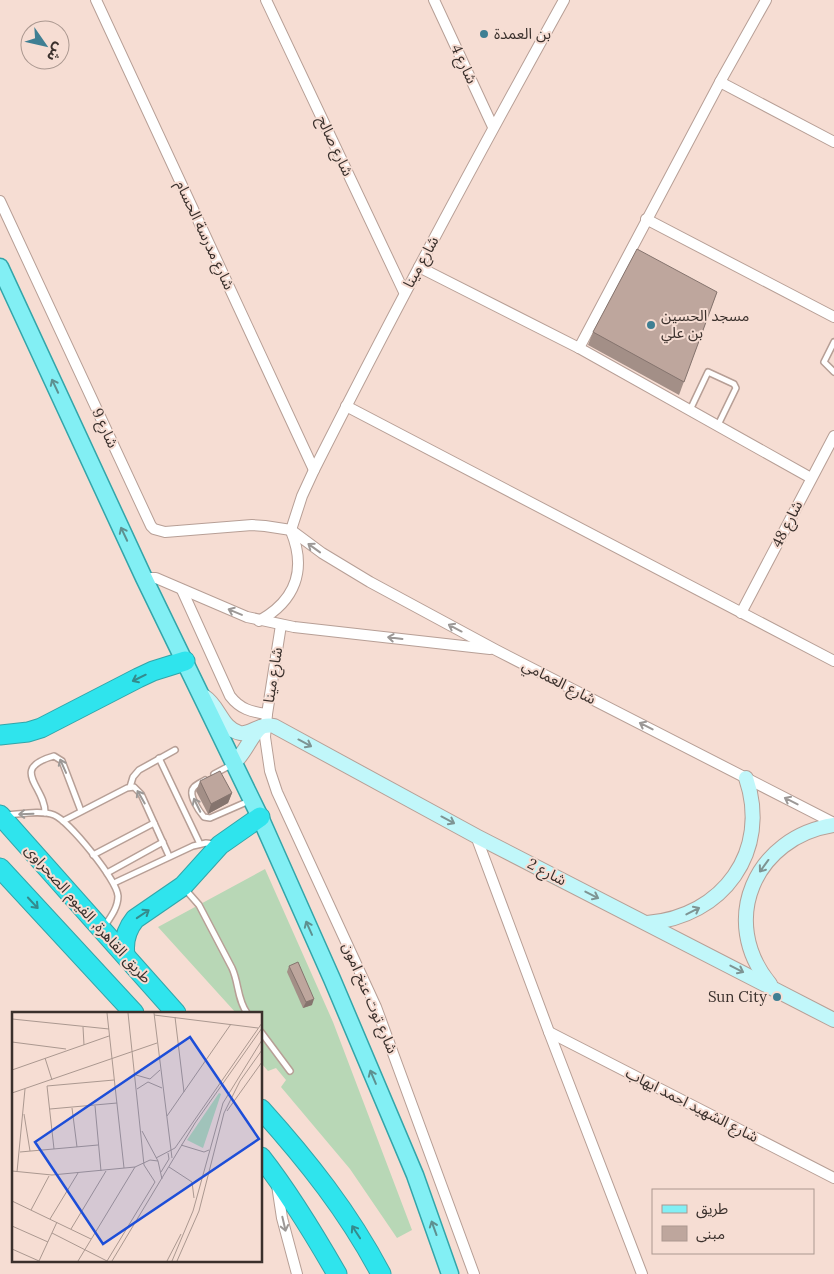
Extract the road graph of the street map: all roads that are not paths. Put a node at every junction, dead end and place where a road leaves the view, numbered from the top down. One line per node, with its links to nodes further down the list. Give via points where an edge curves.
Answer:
1 (96, 0): 22 (street, شارع مدرسة الحسام)
2 (266, 0): 13 (street, شارع صالح)
3 (434, 0): 7 (street, شارع 4)
4 (564, 0): 7 (street, شارع مينا)
5 (766, 0): 6 (street)
6 (720, 82): 8 (street); 10 (street)
7 (493, 127): 11 (street, شارع مينا)
8 (834, 142)
9 (0, 201): 24 (street, شارع 9, via 151,526 165,532 252,526)
10 (646, 220): 14 (street); 16 (street)
11 (419, 266): 13 (street, شارع مينا); 16 (street)
12 (0, 267): 25 (main road, one-way to 12)
13 (404, 292): 18 (street, شارع مينا)
14 (834, 318)
15 (834, 342): 17 (lane, via 824,358)
16 (579, 348): 19 (street)
17 (834, 372)
18 (346, 406): 22 (street, شارع مينا); 27 (street)
19 (690, 410): 20 (street); 20 (lane, via 708,372 734,384 736,388)
20 (718, 426): 23 (street)
21 (834, 436): 23 (street, شارع 48)
22 (314, 470): 24 (street, شارع مينا)
23 (811, 478): 27 (street, شارع 48)
24 (291, 530): 28 (street, via 298,556 295,582 282,605); 30 (street, شارع العمامي, one-way to 24, via 362,577)
25 (144, 578): 26 (street, via 156,578); 31 (main road)
26 (182, 590): 28 (street, one-way to 26); 34 (street, via 230,696 236,704)
27 (741, 613): 32 (street)
28 (259, 621): 29 (street)
29 (282, 625): 30 (street, one-way to 29); 34 (street, شارع مينا)
30 (496, 650): 41 (street, شارع العمامي, one-way to 30)
31 (185, 661): 33 (main road); 35 (highway, one-way to 35, via 138,678 41,728)
32 (834, 661)
33 (202, 696): 34 (street, via 214,704 226,724 237,732); 38 (main road)
34 (265, 722): 38 (street); 55 (street, شارع 2, one-way to 55); 84 (street, شارع توت عنخ امون, via 266,749 277,792 376,1007)
35 (0, 735)
36 (175, 750): 37 (lane)
37 (160, 758): 44 (lane, via 135,774); 57 (lane)
38 (234, 763): 39 (lane); 46 (main road)
39 (216, 773): 40 (lane); 42 (lane)
40 (208, 778): 43 (lane); 47 (lane, one-way to 40, via 206,818 201,814 192,794 194,787 201,786)
41 (746, 778): 54 (street, شارع العمامي, one-way to 41); 65 (street, one-way to 41, via 689,914 714,898 734,876 748,850 754,821 754,806)
42 (221, 782)
43 (211, 784)
44 (130, 787): 48 (lane); 53 (lane, one-way to 44, via 141,794)
45 (230, 799): 47 (lane)
46 (252, 800): 47 (lane); 51 (main road)
47 (234, 807)
48 (81, 811): 49 (lane, one-way to 49, via 62,760 54,756 36,764 31,772 44,802); 52 (lane)
49 (45, 814): 50 (lane, one-way to 50); 52 (lane)
50 (0, 815): 66 (highway, طريق القاهرة, الفيوم الصحراوى)
51 (260, 817): 58 (highway); 83 (main road, one-way to 51, via 411,1166)
52 (63, 821): 59 (lane)
53 (154, 823): 56 (lane); 59 (lane)
54 (834, 824): 68 (street, one-way to 68, via 801,834 785,844 759,872 751,889 747,906 748,941 753,958)
55 (476, 836): 65 (street, شارع 2, one-way to 65); 73 (street)
56 (163, 842): 60 (lane); 62 (lane)
57 (200, 844): 58 (lane); 60 (lane)
58 (220, 845): 64 (highway)
59 (93, 855): 62 (lane)
60 (170, 856): 63 (lane)
61 (0, 868): 69 (highway, one-way to 69)
62 (107, 873): 63 (lane)
63 (114, 883): 66 (lane, via 118,895 116,907)
64 (183, 886): 67 (highway, one-way to 64, via 125,936 131,924); 71 (lane, via 200,904 236,976 240,1000)
65 (646, 923): 68 (street, شارع 2, one-way to 68)
66 (102, 930): 67 (highway, طريق القاهرة, الفيوم الصحراوى)
67 (125, 955): 70 (highway, طريق القاهرة, الفيوم الصحراوى)
68 (772, 987): 72 (street, شارع 2)
69 (133, 1012)
70 (175, 1012)
71 (246, 1012)
72 (834, 1020)
73 (549, 1032): 79 (street, شارع الشهيد احمد ايهاب); 85 (street)
74 (262, 1033): 75 (lane)
75 (290, 1071)
76 (262, 1110): 82 (highway, one-way to 76, via 322,1182)
77 (262, 1158): 78 (highway)
78 (276, 1176): 80 (street, one-way to 80, via 282,1218); 81 (highway)
79 (834, 1178)
80 (297, 1274)
81 (337, 1274)
82 (382, 1274)
83 (450, 1274)
84 (474, 1274)
85 (642, 1274)

